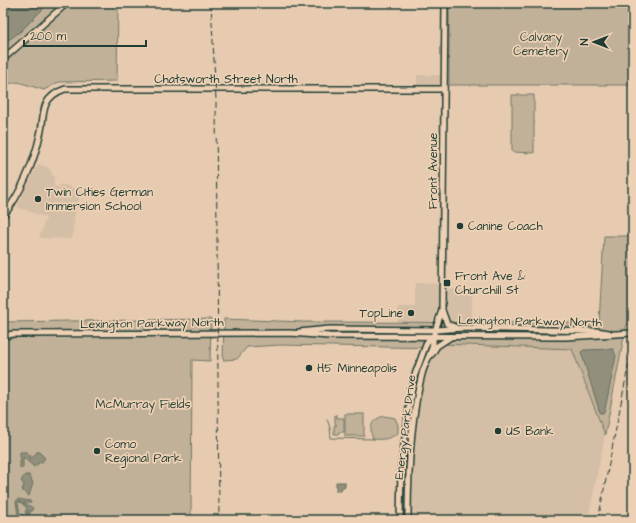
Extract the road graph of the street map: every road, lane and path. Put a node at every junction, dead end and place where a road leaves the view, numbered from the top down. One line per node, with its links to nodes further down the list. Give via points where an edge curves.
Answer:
1 (67, 3): 3 (street)
2 (445, 3): 4 (street, Front Avenue)
3 (3, 59)
4 (444, 89): 5 (street, Chatsworth Street North, via 69,87 57,92 46,104 40,135 23,182); 6 (street, Front Avenue)
5 (3, 216)
6 (442, 310): 7 (street, via 447,324); 8 (street, Front Avenue)
7 (460, 328): 8 (street, Lexington Parkway North); 11 (street, Lexington Parkway North, via 596,330)
8 (436, 330): 10 (street, Lexington Parkway North, via 329,329); 15 (street, Front Avenue)
9 (3, 332): 13 (street, Lexington Parkway North)
10 (290, 333): 13 (street, Lexington Parkway North); 15 (street, Lexington Parkway North)
11 (614, 333): 12 (street); 16 (street, Lexington Parkway North, via 565,337)
12 (633, 333)
13 (13, 334): 14 (street, Lexington Parkway North)
14 (3, 336)
15 (433, 337): 16 (street, Lexington Parkway North); 17 (street, Energy Park Drive, via 434,342); 18 (street, Energy Park Drive, via 427,342 412,387 401,467)
16 (452, 337): 17 (street, via 437,346)
17 (426, 362): 19 (street, Energy Park Drive, via 420,382 409,463)
18 (400, 520)
19 (408, 520)

